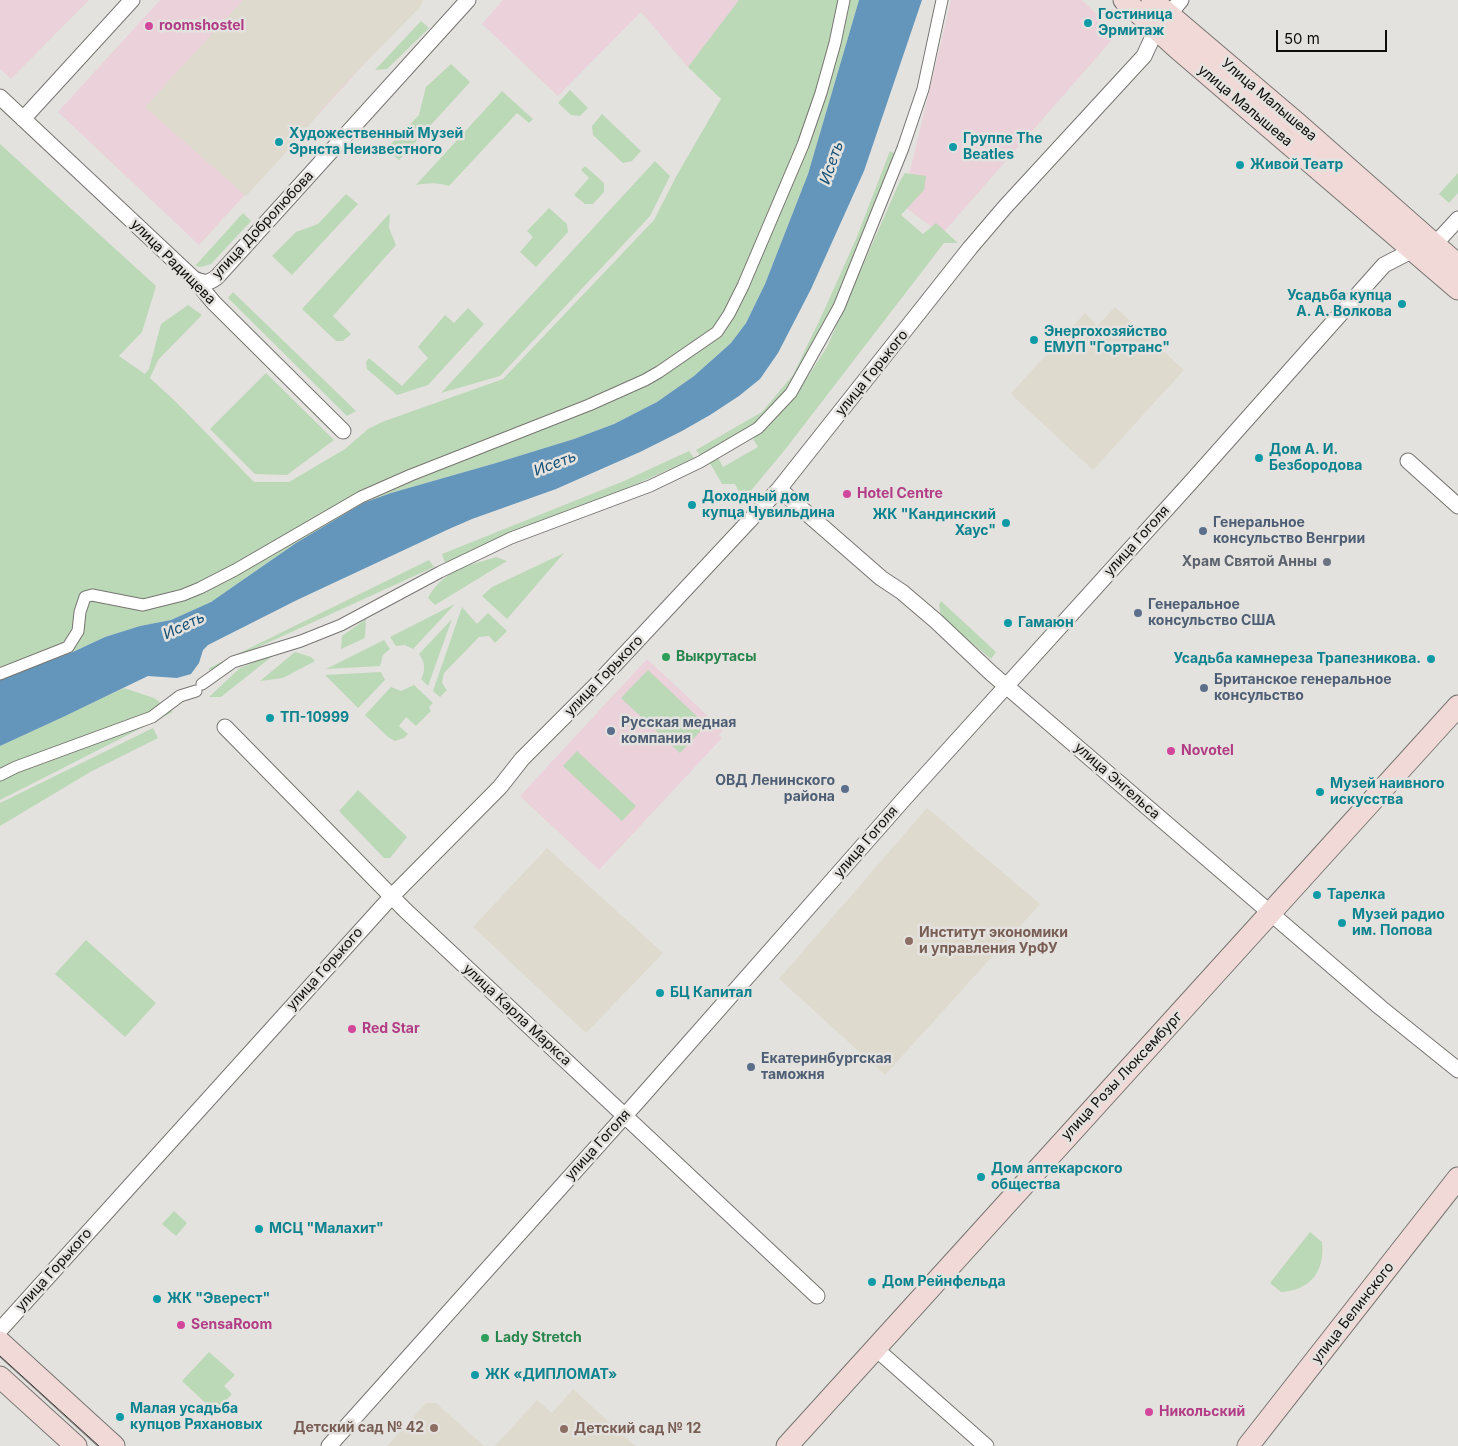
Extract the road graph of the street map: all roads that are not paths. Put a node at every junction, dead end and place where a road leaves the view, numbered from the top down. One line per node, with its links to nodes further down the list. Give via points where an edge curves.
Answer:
1 (132, 0): 9 (street)
2 (468, 0): 14 (street, улица Добролюбова, via 217,277 204,283)
3 (844, 0): 20 (street, via 835,43 803,145 740,292 717,332 645,380 361,497 200,588 143,605 92,595 85,597 78,631 68,647)
4 (942, 0): 24 (street, via 923,89 840,307 791,393 758,428 700,462 650,486 510,538 342,625 233,662 152,717)
5 (1124, 0): 7 (main road, улица Малышева)
6 (1152, 0): 7 (main road, улица Малышева)
7 (1168, 15): 11 (main road, Улица Малышева); 12 (main road, улица Малышева); 18 (street, улица Горького, via 1144,56 988,227)
8 (0, 98): 9 (street, улица Радищева)
9 (23, 119): 14 (street, улица Радищева)
10 (1458, 219): 11 (street)
11 (1435, 244): 12 (street, улица Гоголя); 13 (main road, Улица Малышева)
12 (1413, 250): 13 (main road, улица Малышева); 21 (street, улица Гоголя, via 1384,265)
13 (1450, 269): 15 (main road, улица Малышева)
14 (194, 279): 16 (street, улица Радищева, via 214,303)
15 (1458, 289)
16 (343, 431)
17 (1408, 461): 19 (street)
18 (779, 488): 21 (street, улица Энгельса); 25 (street, улица Горького, via 594,687 522,759 500,787)
19 (1458, 506)
20 (0, 674)
21 (1006, 685): 26 (street, улица Энгельса); 28 (street, улица Гоголя)
22 (1458, 706): 26 (main road, улица Розы Люксембург)
23 (225, 727): 25 (street, улица Карла Маркса)
24 (0, 775)
25 (392, 896): 28 (street, улица Карла Маркса); 31 (street, улица Горького)
26 (1271, 913): 27 (street, улица Энгельса); 33 (main road, улица Розы Люксембург)
27 (1458, 1070)
28 (625, 1116): 30 (street, улица Карла Маркса); 37 (street, улица Гоголя)
29 (1458, 1178): 40 (main road, улица Белинского)
30 (817, 1296)
31 (0, 1330)
32 (0, 1342): 36 (main road)
33 (875, 1348): 38 (main road, улица Розы Люксембург); 39 (street)
34 (0, 1377): 35 (main road)
35 (76, 1446)
36 (114, 1446)
37 (329, 1446)
38 (787, 1446)
39 (986, 1446)
40 (1248, 1446)

